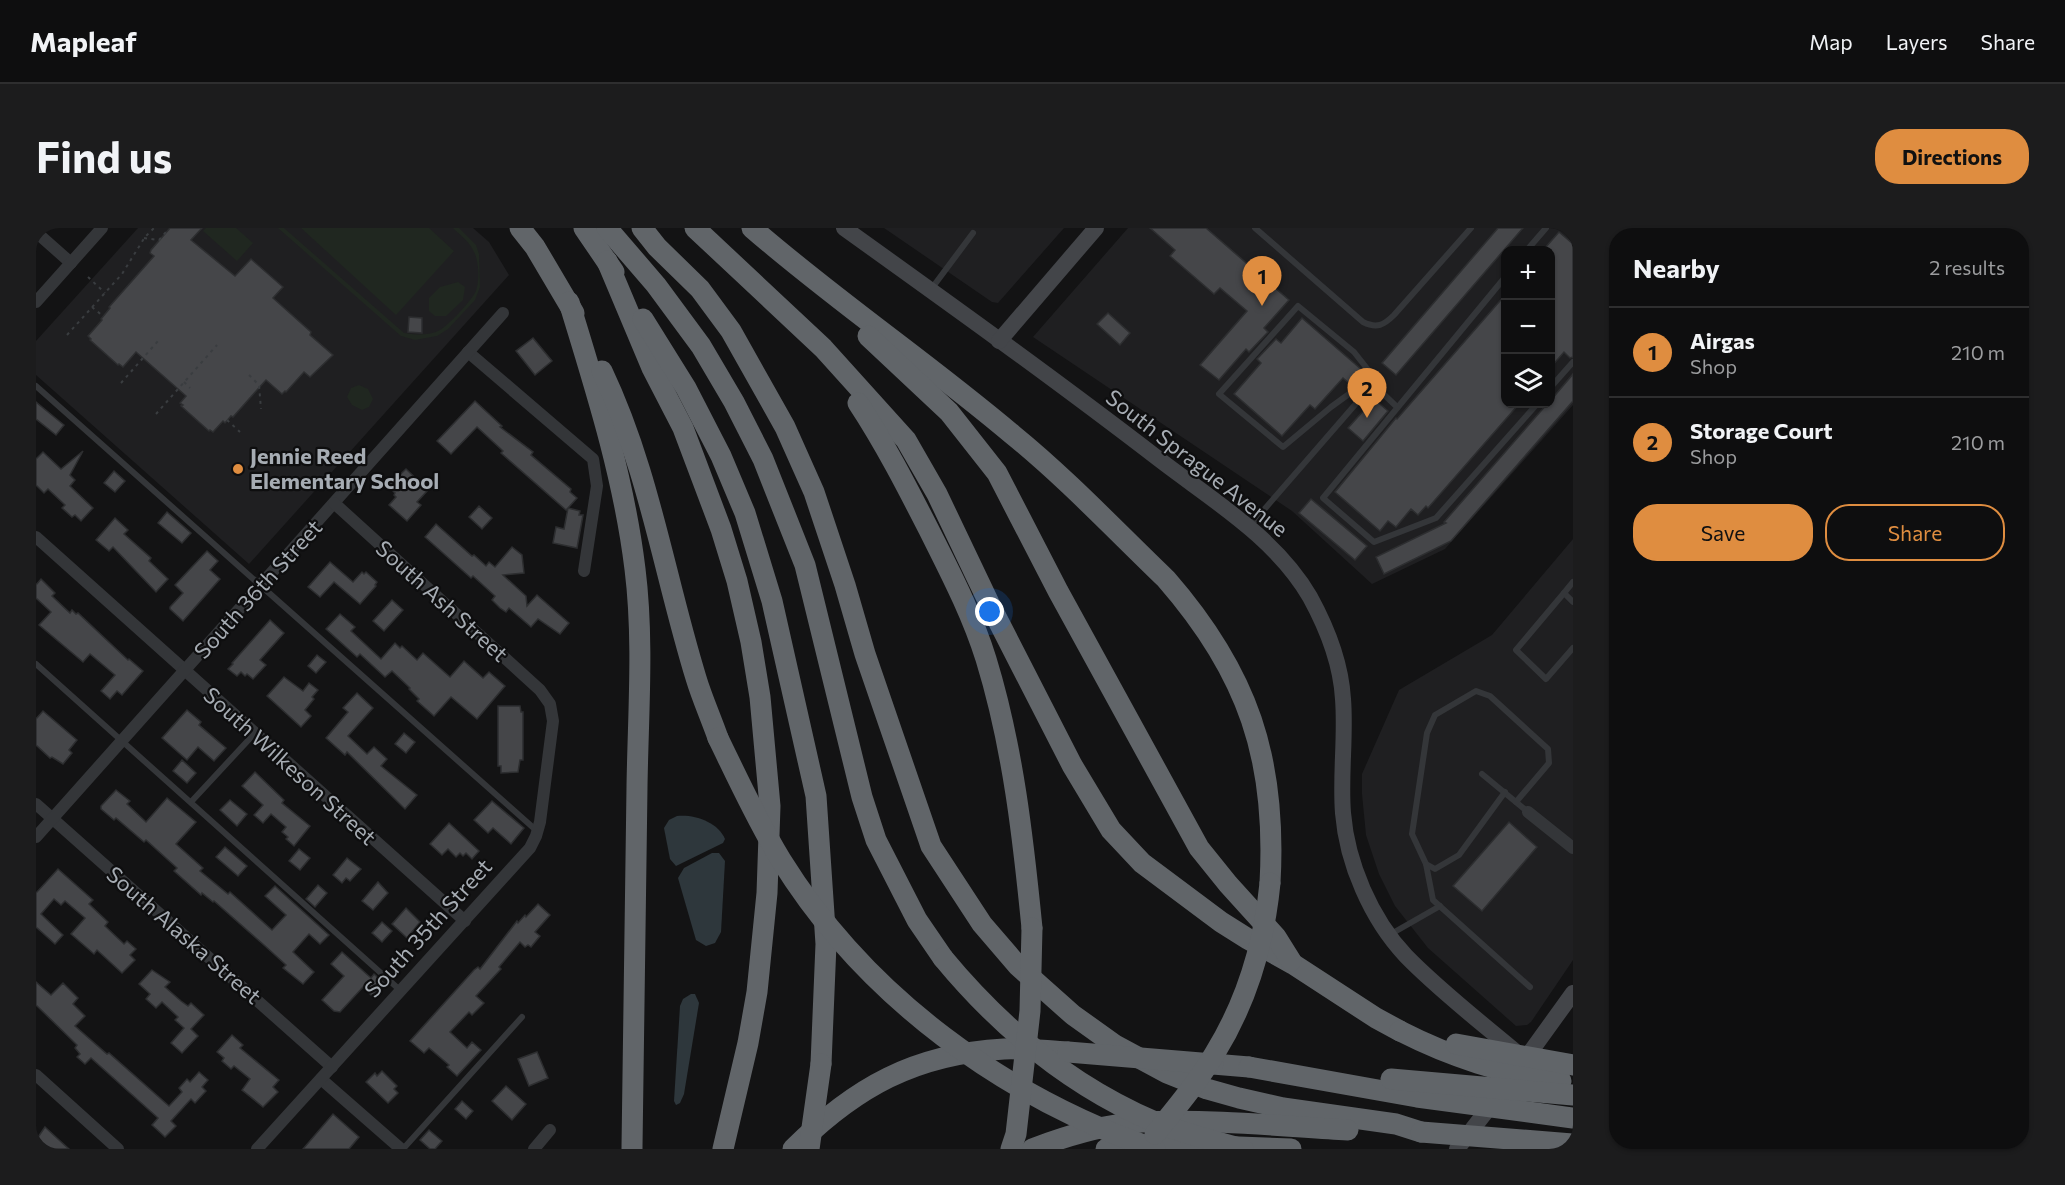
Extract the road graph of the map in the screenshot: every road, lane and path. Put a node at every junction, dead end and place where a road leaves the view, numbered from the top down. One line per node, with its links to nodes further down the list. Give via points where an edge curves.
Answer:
1 (102, 228): 22 (street)
2 (154, 228): 19 (path)
3 (520, 228): 29 (highway)
4 (584, 228): 21 (highway)
5 (607, 228): 112 (highway, bridge, via 701,346 763,459 805,565 876,840 917,920 943,958 1002,1022 1088,1087 1157,1122)
6 (642, 228): 97 (highway, via 700,289 731,331 785,428 814,492 931,846 982,924 1018,966 1081,1021 1167,1074 1239,1098 1396,1124)
7 (695, 228): 37 (highway)
8 (752, 228): 23 (highway)
9 (844, 228): 26 (street, South Sprague Avenue)
10 (1096, 228): 34 (street)
11 (1255, 228): 12 (lane, via 1364,322 1377,326 1394,315)
12 (1471, 228)
13 (1546, 228): 20 (lane)
14 (1566, 228): 18 (lane)
15 (36, 232): 22 (street)
16 (166, 232): 19 (path, via 159,240)
17 (973, 233): 26 (lane)
18 (1573, 235)
19 (144, 238): 27 (path)
20 (1530, 246)
21 (607, 261): 104 (highway, via 652,368 683,428 721,529 737,580 760,697 770,806 767,893 757,992); 106 (highway, bridge, via 686,388 721,456 745,513 772,601 816,796 826,944 821,1064)
22 (71, 263): 28 (street)
23 (796, 266): 81 (highway, via 950,412 997,473 1200,848 1276,937); 110 (highway, bridge, via 1016,437 1166,579 1198,617 1229,666 1253,724 1262,754 1271,816 1270,883 1257,957 1249,984 1215,1053)
24 (88, 277): 27 (path)
25 (1501, 282): 47 (lane)
26 (930, 290): 34 (street, South Sprague Avenue)
27 (105, 293): 30 (path)
28 (36, 302)
29 (569, 302): 103 (highway, via 615,459 636,571 639,658); 111 (highway, bridge, via 632,442 696,680 718,738 781,860 838,937 889,991 946,1039 999,1076 1080,1120)
30 (92, 307): 32 (path); 33 (path)
31 (503, 313): 38 (street, South 36th Street)
32 (103, 316)
33 (67, 335)
34 (999, 340): 54 (street, South Sprague Avenue)
35 (158, 342): 43 (path)
36 (217, 345): 42 (path)
37 (823, 348): 81 (highway, via 906,440 937,494 1071,765 1111,830 1184,896); 107 (highway, bridge, via 876,429 962,596 1000,712 1015,781 1032,928 1030,1011)
38 (468, 352): 53 (street, South 36th Street); 56 (street, via 593,459 597,486)
39 (1573, 362): 44 (lane)
40 (249, 375): 49 (path, via 259,385)
41 (1372, 381): 41 (lane, via 1354,352 1298,306 1219,394 1283,447 1330,406); 47 (lane); 54 (lane)
42 (184, 382): 46 (path); 50 (path)
43 (122, 383)
44 (1555, 383)
45 (36, 386): 58 (lane)
46 (190, 388)
47 (1397, 407): 48 (lane, via 1323,498 1374,542 1436,518)
48 (1533, 408)
49 (261, 409)
50 (156, 414)
51 (227, 420): 52 (path)
52 (240, 432)
53 (334, 503): 58 (street, South 36th Street); 64 (street, South Ash Street, via 520,671)
54 (1248, 527): 80 (street, South Sprague Avenue, via 1275,552 1308,595 1332,647 1343,699 1342,791 1347,837 1358,876)
55 (36, 537): 63 (street, South Wilkeson Street)
56 (584, 571)
57 (1573, 582): 59 (lane)
58 (261, 585): 63 (street, South 36th Street); 74 (lane)
59 (1564, 593): 60 (lane); 61 (lane, via 1516,650 1546,679)
60 (1573, 602)
61 (1573, 648)
62 (36, 664): 66 (lane)
63 (184, 672): 65 (street, South Wilkeson Street); 66 (street, South 36th Street)
64 (548, 701): 74 (street, South 35th Street, via 553,725)
65 (254, 734): 69 (lane); 79 (street, South Wilkeson Street)
66 (122, 741): 69 (lane); 73 (street, South 36th Street)
67 (1482, 774): 68 (lane)
68 (1504, 792): 70 (lane); 77 (lane, via 1459,855 1435,869)
69 (190, 802): 83 (lane)
70 (1516, 802): 72 (lane); 77 (lane, via 1549,763 1548,748 1490,696 1476,691 1435,715 1427,733 1412,834)
71 (36, 804): 73 (street, South Alaska Street)
72 (1528, 812): 76 (street)
73 (52, 819): 75 (street, South 36th Street); 89 (street, South Alaska Street)
74 (538, 831): 79 (street, South 35th Street, via 524,856)
75 (36, 837)
76 (1573, 848)
77 (1426, 864): 78 (lane, via 1433,900)
78 (1440, 906): 80 (lane); 82 (lane)
79 (465, 921): 83 (street, South 35th Street)
80 (1389, 935): 87 (street, South Sprague Avenue, via 1406,956)
81 (1293, 964): 86 (highway)
82 (1530, 987)
83 (401, 991): 89 (street, South 35th Street)
84 (1573, 993): 87 (street)
85 (522, 1017): 101 (lane)
86 (1400, 1031): 88 (highway, bridge); 93 (highway, bridge, via 1476,1064)
87 (1525, 1059): 114 (street)
88 (1573, 1065)
89 (332, 1066): 92 (street, South 35th Street)
90 (1249, 1067): 94 (highway, bridge); 95 (highway, bridge); 105 (highway, bridge, via 1068,1052 977,1051 920,1063 894,1074 855,1096)
91 (36, 1076): 99 (street)
92 (321, 1079): 100 (street, South 35th Street); 101 (street)
93 (1573, 1083)
94 (1573, 1095)
95 (1573, 1118)
96 (550, 1130): 102 (street)
97 (1421, 1132): 98 (highway, bridge); 108 (highway, via 1141,1122)
98 (1573, 1144)
99 (118, 1149)
100 (257, 1149)
101 (402, 1149)
102 (534, 1149)
103 (632, 1149)
104 (723, 1149)
105 (793, 1149)
106 (809, 1149)
107 (1011, 1149)
108 (1032, 1149)
109 (1106, 1149): 113 (highway, via 1161,1144)
110 (1143, 1149)
111 (1155, 1149)
112 (1243, 1149)
113 (1291, 1149)
114 (1457, 1149)

